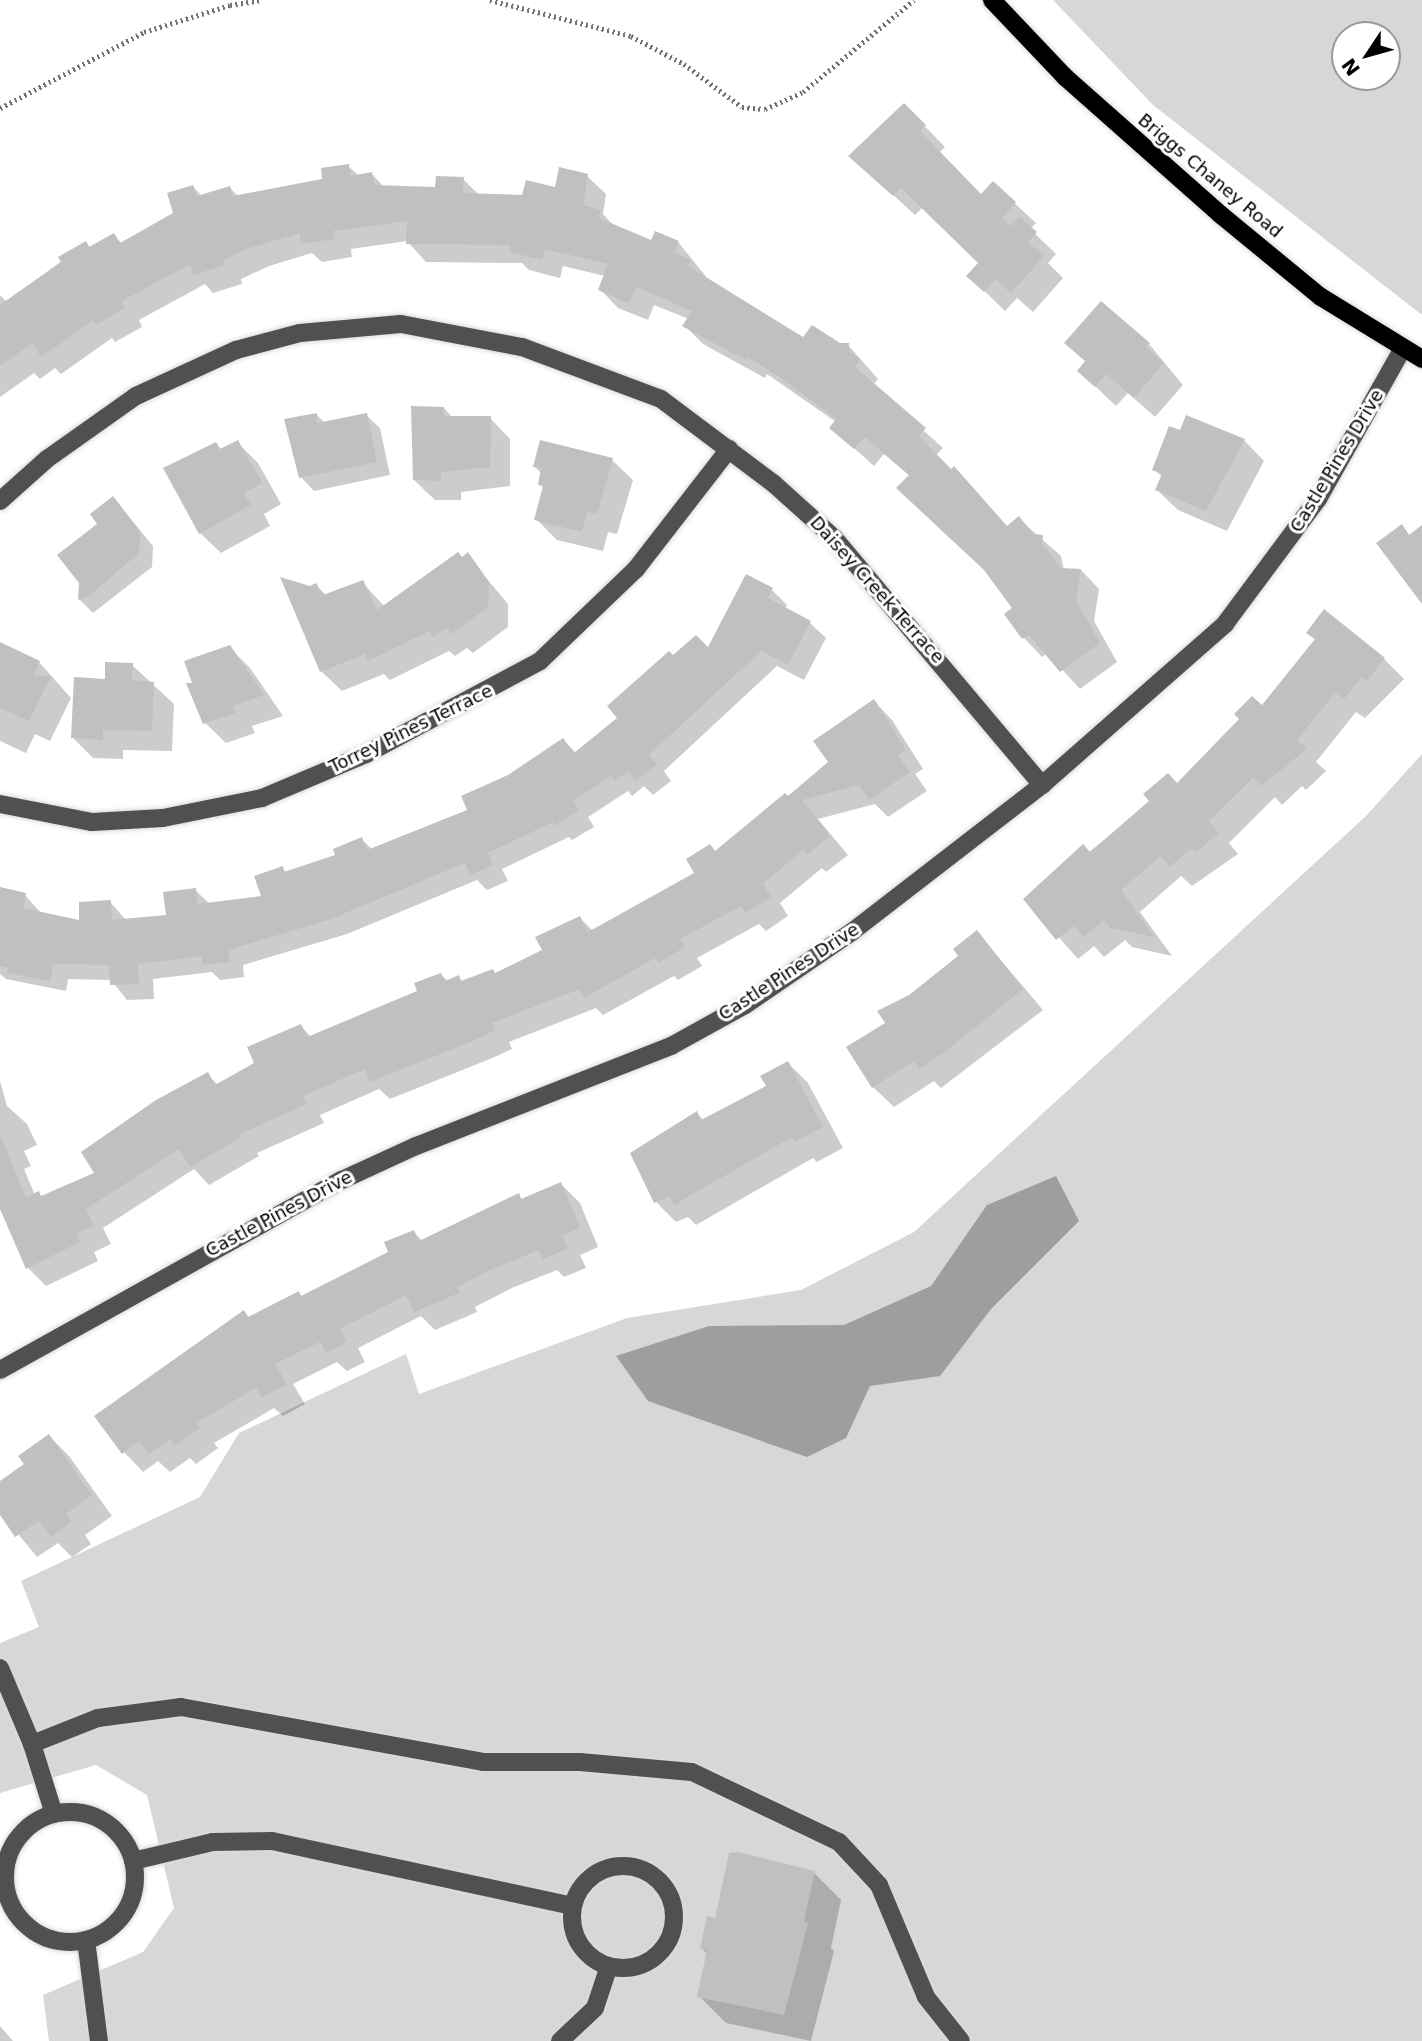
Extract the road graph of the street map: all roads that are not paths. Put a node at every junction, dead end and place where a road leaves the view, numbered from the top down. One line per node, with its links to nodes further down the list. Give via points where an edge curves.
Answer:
1 (992, 0): 2 (main road, Briggs Chaney Road, via 1066,78 1221,215 1321,296)
2 (1403, 348): 3 (main road, Briggs Chaney Road); 6 (street, Castle Pines Drive, via 1318,499 1225,624)
3 (1422, 359)
4 (729, 449): 5 (street, Daisey Creek Terrace, via 661,399 579,366 461,332 401,324 300,333 186,370 90,427); 6 (street, Daisey Creek Terrace, via 834,538); 7 (street, Torrey Pines Terrace, via 636,569 540,661 366,754 262,798 163,818 92,822)
5 (0, 501)
6 (1042, 785): 8 (street, Castle Pines Drive, via 853,931 745,1004 671,1046 416,1146 342,1180)
7 (0, 804)
8 (0, 1369)
9 (0, 1668): 10 (street)
10 (32, 1744): 11 (street); 19 (street, via 98,1718 181,1707 483,1762 579,1762 692,1772 839,1842 879,1885 926,1997)
11 (54, 1814): 12 (street, via 74,1812 111,1827); 13 (street, via 35,1822 14,1844)
12 (133, 1861): 14 (street, via 213,1842 272,1840); 15 (street, via 130,1901 112,1926)
13 (4, 1894): 15 (street, via 28,1927 66,1942)
14 (572, 1906): 16 (street, via 576,1936 583,1949); 16 (street, via 590,1877 623,1865 648,1872 667,1890 673,1924 658,1954 626,1968)
15 (86, 1940): 17 (street)
16 (609, 1966): 18 (street, via 595,2008)
17 (99, 2041)
18 (560, 2041)
19 (961, 2041)

